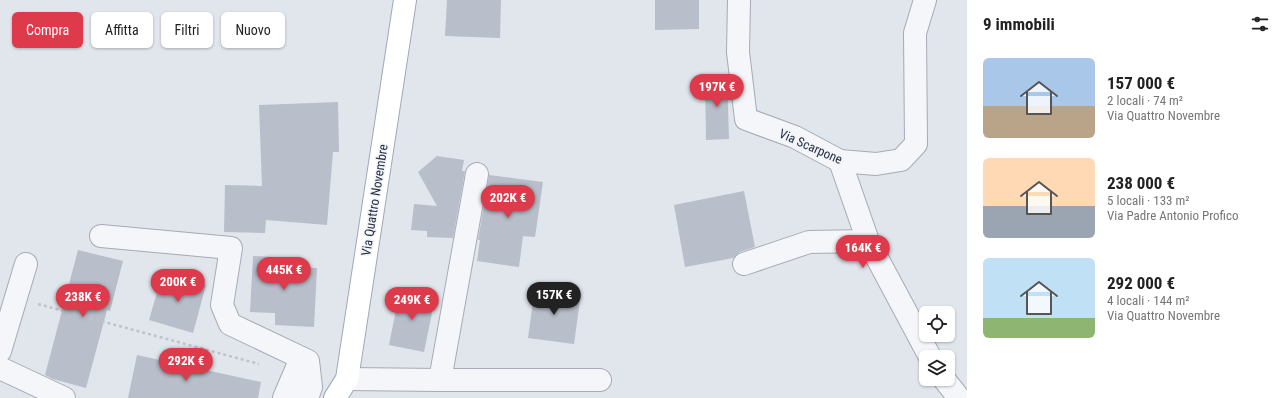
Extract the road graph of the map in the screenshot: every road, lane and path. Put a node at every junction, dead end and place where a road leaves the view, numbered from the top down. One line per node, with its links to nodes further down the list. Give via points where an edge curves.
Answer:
1 (406, 0): 16 (main road, Via Quattro Novembre)
2 (739, 0): 4 (street, Via Scarpone, via 738,52 746,119 795,137)
3 (925, 0): 4 (street, Via Scarpone, via 915,33 916,144 901,160 876,164)
4 (840, 161): 7 (street)
5 (477, 174): 17 (street)
6 (101, 236): 13 (street, via 231,248 222,305 230,324)
7 (868, 242): 9 (street, via 809,242); 11 (street)
8 (26, 264): 10 (street)
9 (744, 264)
10 (16, 298): 12 (street); 14 (path)
11 (926, 350)
12 (0, 351)
13 (301, 358): 21 (street); 22 (street, via 308,361 311,387)
14 (260, 365)
15 (0, 368): 20 (street)
16 (347, 379): 17 (street); 23 (main road, Via Quattro Novembre)
17 (440, 380): 18 (street)
18 (600, 380)
19 (950, 386): 24 (street)
20 (64, 398)
21 (284, 398)
22 (307, 398)
23 (335, 398)
24 (959, 398)

